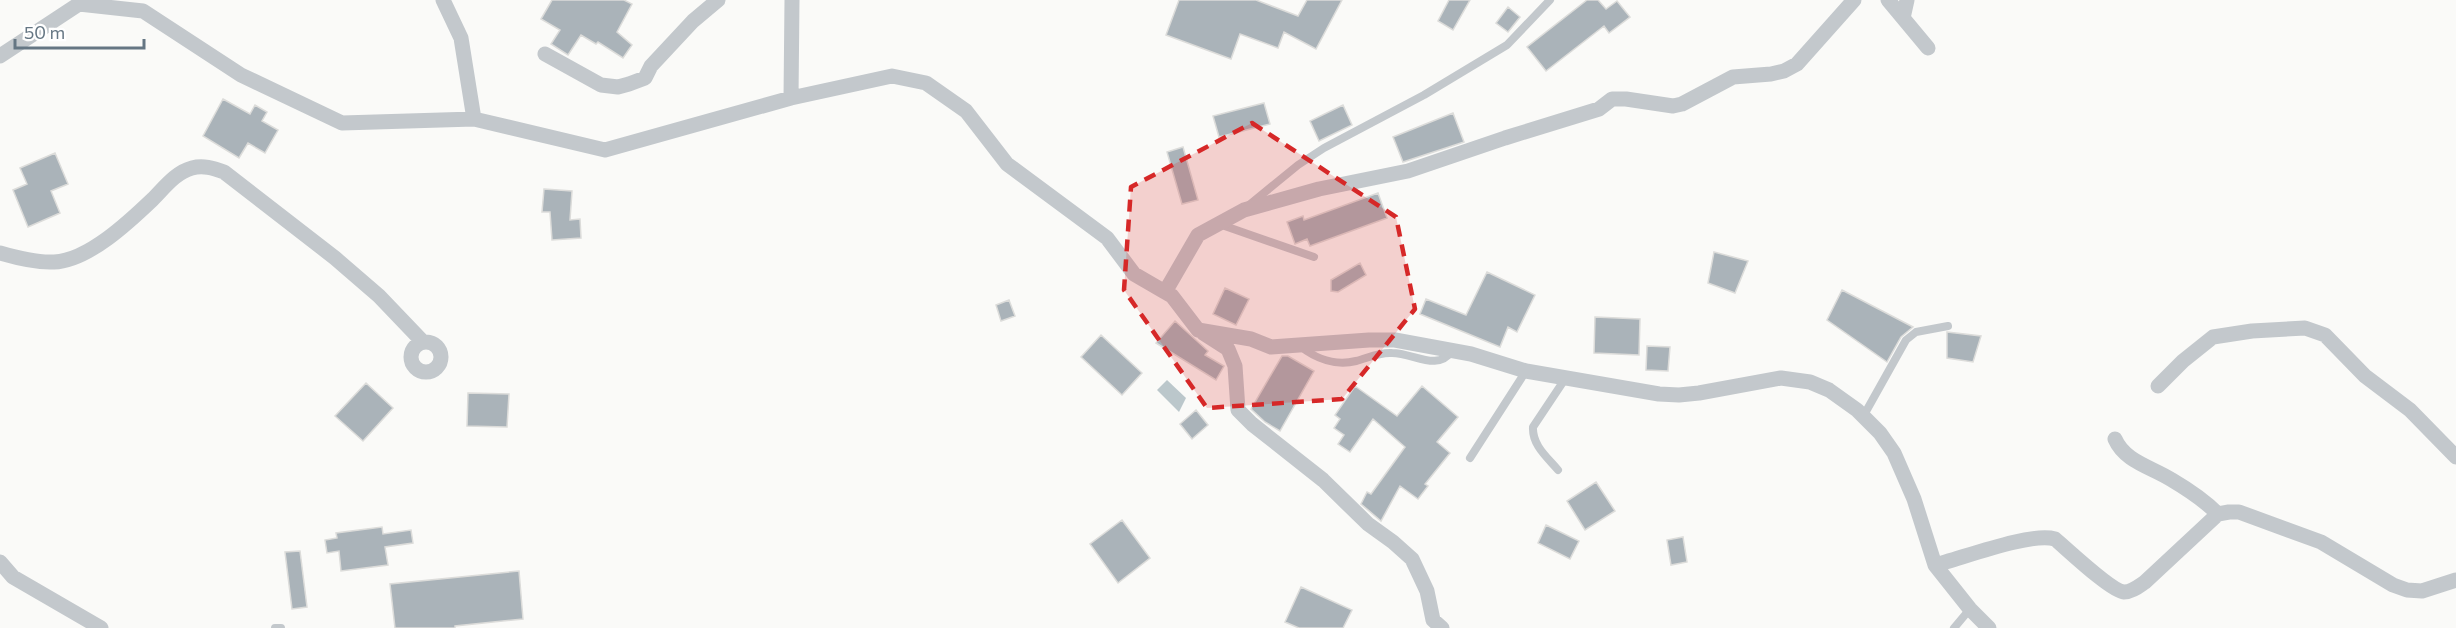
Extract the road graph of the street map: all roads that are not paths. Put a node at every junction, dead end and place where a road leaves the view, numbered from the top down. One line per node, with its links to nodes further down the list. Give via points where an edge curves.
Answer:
1 (443, 0): 14 (street, via 461,38)
2 (718, 0): 11 (street, via 693,21 651,66 645,78 629,84 601,85)
3 (792, 0): 13 (street)
4 (1550, 0): 15 (lane, via 1507,45 1324,148)
5 (1854, 0): 15 (street, via 1797,63 1784,71 1733,77 1673,106 1612,99 1599,110 1408,171 1319,189)
6 (1888, 0): 9 (street)
7 (1907, 0): 9 (street)
8 (145, 5): 12 (street, via 79,4); 14 (street, via 241,75 342,123)
9 (1903, 18): 10 (street)
10 (1928, 48)
11 (545, 54)
12 (0, 56)
13 (791, 98): 14 (street, via 605,150); 19 (street, via 892,76 926,82 966,111 1008,164 1107,238 1134,274)
14 (474, 119)
15 (1244, 210): 16 (street)
16 (1217, 224): 18 (lane); 19 (street, via 1198,235)
17 (0, 253): 22 (street, via 25,260 56,262 73,258 135,217 176,177 192,168 209,166 224,172 335,258)
18 (1314, 257)
19 (1165, 292): 21 (street)
20 (1948, 326): 26 (lane, via 1916,332 1906,340)
21 (1198, 330): 23 (street, via 1251,339 1271,347 1395,340 1472,354); 39 (street, via 1228,349 1235,366 1239,410 1245,417 1412,559 1427,591 1433,620)
22 (423, 342)
23 (1526, 371): 24 (street); 29 (lane)
24 (1565, 379): 26 (street, via 1679,395 1794,378 1829,390); 30 (lane, via 1533,427 1536,444)
25 (2158, 386): 28 (street, via 2213,337 2305,328 2325,335)
26 (1864, 415): 33 (street, via 1894,453)
27 (2115, 439): 31 (street, via 2127,456 2170,478)
28 (2456, 456)
29 (1470, 458)
30 (1558, 470)
31 (2218, 514): 33 (street, via 2145,582 2125,592 2112,587 2055,539 2047,537 2026,539); 34 (street, via 2239,512 2321,542 2407,590 2422,591)
32 (0, 562): 37 (street, via 13,577)
33 (1935, 565): 35 (street)
34 (2456, 580)
35 (1970, 609): 40 (lane); 41 (street)
36 (275, 627): 38 (lane)
37 (101, 628)
38 (281, 628)
39 (1442, 628)
40 (1953, 628)
41 (1989, 628)

